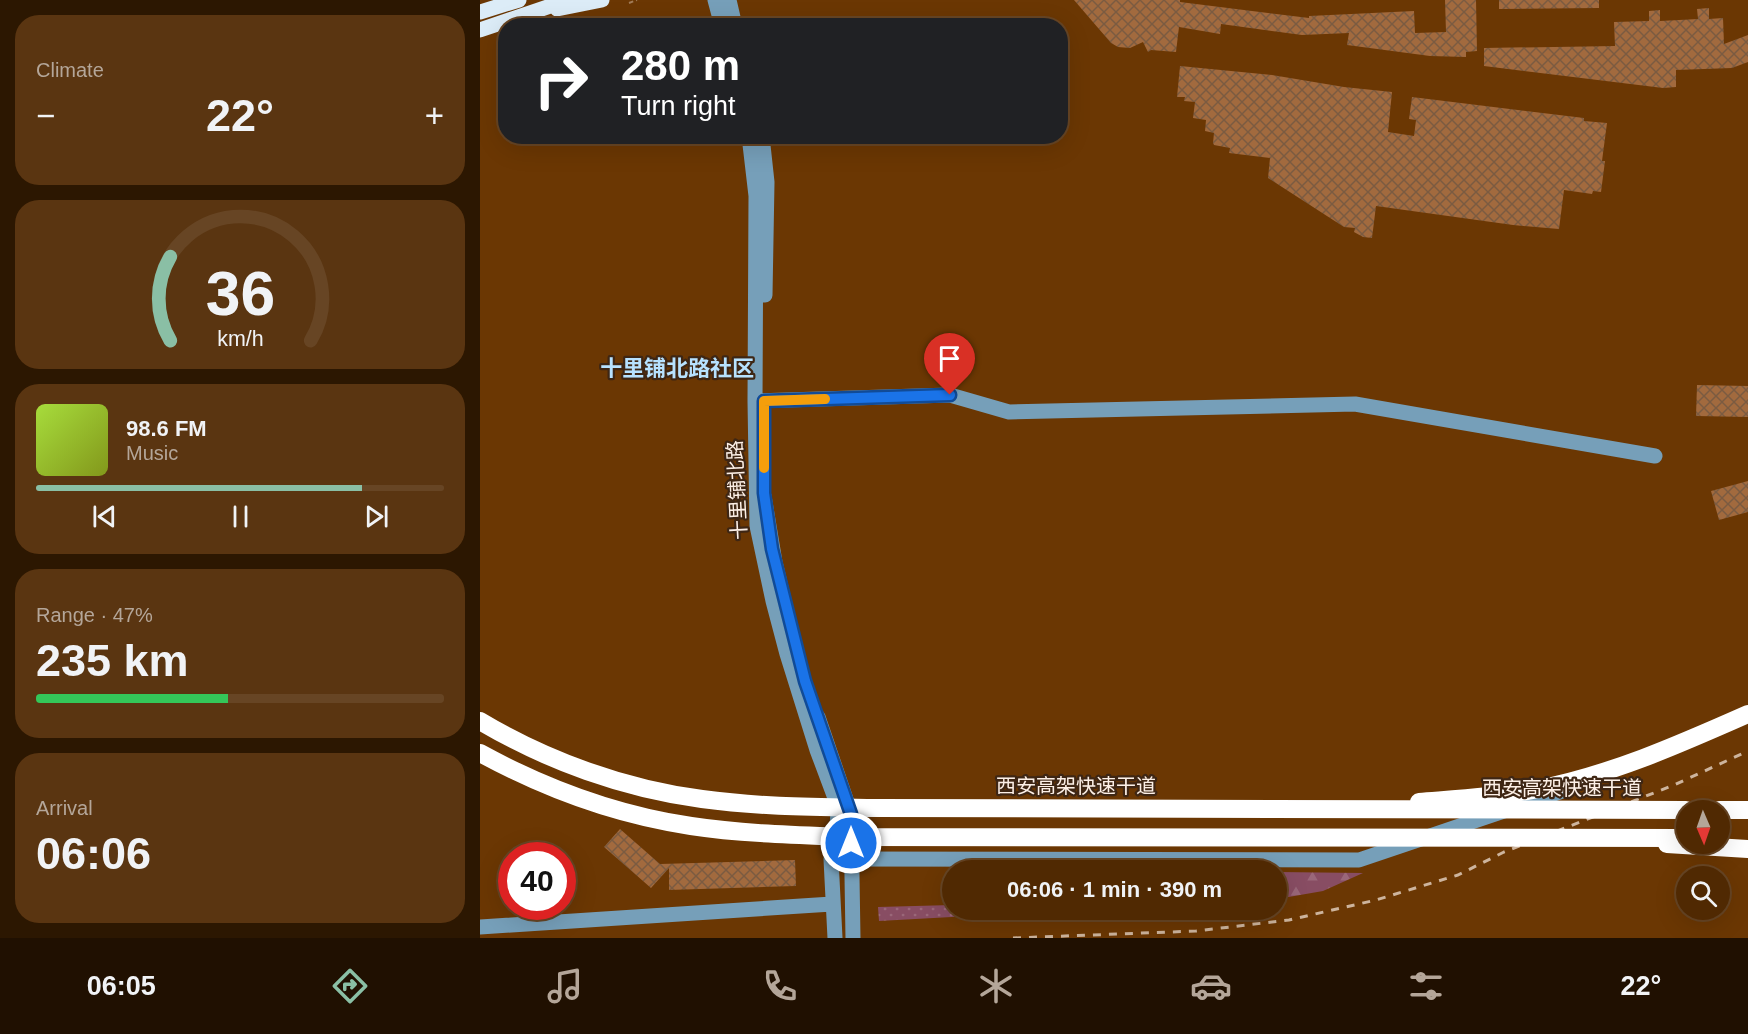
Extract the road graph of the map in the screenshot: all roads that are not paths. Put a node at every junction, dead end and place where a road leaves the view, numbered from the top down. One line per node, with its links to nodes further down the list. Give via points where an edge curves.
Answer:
1 (519, 0): 6 (main road)
2 (568, 0): 7 (main road)
3 (602, 0): 7 (main road)
4 (715, 0): 9 (street)
5 (729, 0): 10 (street)
6 (480, 12)
7 (533, 12): 8 (main road)
8 (518, 18)
9 (720, 18)
10 (733, 18)
11 (498, 26): 12 (main road)
12 (481, 33)
13 (750, 144): 15 (street, 十里铺北路, via 756,196)
14 (763, 144): 15 (street, 十里铺北路, via 767,192)
15 (759, 401): 16 (street, via 950,395 1009,412 1355,404); 30 (street, 十里铺北路, via 757,526 787,654 835,798 838,813); 31 (street, 十里铺北路, via 770,536 805,681 851,814)
16 (1655, 456)
17 (1748, 714): 21 (highway, bridge, via 1629,764 1532,791)
18 (480, 721): 21 (highway, 西安高架快速干道, bridge, via 532,749 584,770 677,795 727,802 799,807)
19 (480, 753): 28 (highway, bridge, via 540,783 604,806 669,822 745,832 851,837)
20 (1563, 791): 31 (street, via 1359,860)
21 (1324, 809): 22 (highway, 西安高架快速干道, bridge)
22 (1676, 810)
23 (1730, 810): 24 (highway)
24 (1748, 810)
25 (1676, 838): 28 (highway, bridge)
26 (1730, 838): 27 (highway)
27 (1748, 838)
28 (1572, 839): 29 (highway, bridge)
29 (1748, 849)
30 (831, 859): 31 (street); 32 (street, 十里铺北路)
31 (851, 859): 35 (street, 十里铺北路)
32 (832, 901): 33 (street); 34 (street, 十里铺北路)
33 (480, 927)
34 (834, 938)
35 (853, 938)

